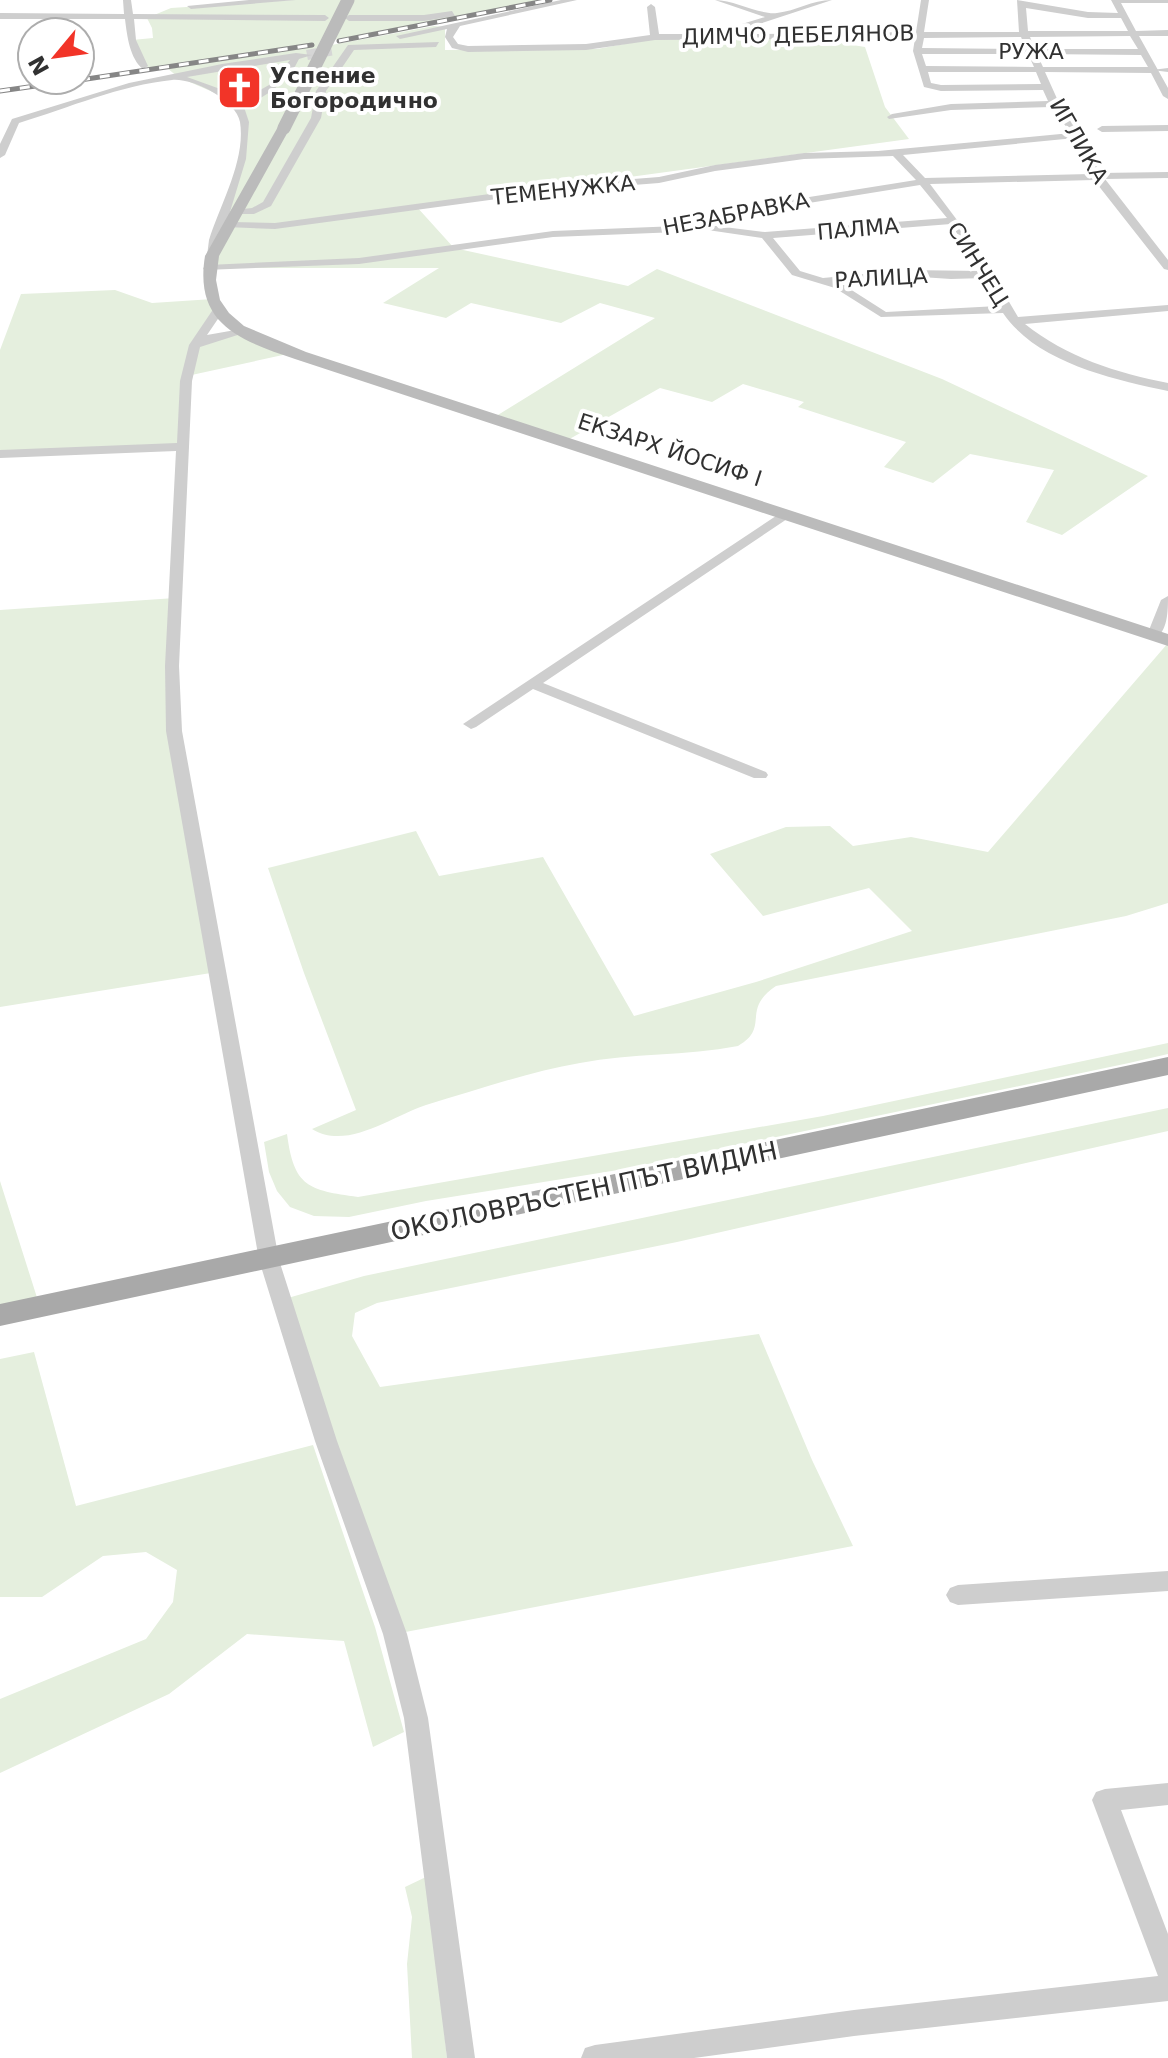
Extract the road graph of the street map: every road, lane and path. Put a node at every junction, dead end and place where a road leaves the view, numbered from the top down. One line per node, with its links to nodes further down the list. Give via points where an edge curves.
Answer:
1 (292, 0): 11 (street)
2 (348, 0): 53 (main road, bridge)
3 (522, 0): 21 (street, via 439,16)
4 (573, 0): 22 (street)
5 (719, 0): 18 (street)
6 (828, 0): 18 (street)
7 (925, 0): 26 (street)
8 (1115, 0): 9 (street); 16 (street)
9 (1168, 0)
10 (236, 2): 11 (street); 14 (street); 17 (street)
11 (257, 2): 19 (street)
12 (1021, 2): 16 (street); 23 (street, ИГЛИКА)
13 (651, 7): 27 (street)
14 (128, 10): 15 (street); 17 (street); 35 (street)
15 (0, 16)
16 (1125, 16): 24 (street)
17 (223, 17): 19 (street)
18 (775, 17): 28 (street, via 745,26)
19 (289, 18): 20 (street)
20 (325, 18)
21 (349, 18)
22 (457, 24): 27 (street, ДИМЧО ДЕБЕЛЯНОВ, via 449,37 455,46 468,49 578,48); 30 (street)
23 (1024, 33): 24 (street, ДИМЧО ДЕБЕЛЯНОВ); 26 (street, ДИМЧО ДЕБЕЛЯНОВ); 33 (street, ИГЛИКА)
24 (1135, 33): 25 (street, ДИМЧО ДЕБЕЛЯНОВ); 34 (street)
25 (1168, 33)
26 (918, 34): 28 (street, ДИМЧО ДЕБЕЛЯНОВ); 32 (street)
27 (655, 37): 28 (street, ДИМЧО ДЕБЕЛЯНОВ)
28 (754, 37)
29 (436, 44): 30 (street)
30 (357, 45): 31 (street); 58 (street, via 346,51 321,91 316,118 267,204)
31 (335, 50)
32 (917, 51): 33 (street, РУЖА); 37 (street)
33 (1032, 51): 34 (street, РУЖА); 36 (street, ИГЛИКА)
34 (1146, 52): 38 (street)
35 (143, 66)
36 (1041, 68): 37 (street); 38 (street); 41 (street, ИГЛИКА)
37 (923, 69): 41 (street, via 927,85 934,88)
38 (1155, 70): 39 (street); 42 (street)
39 (1168, 70)
40 (178, 77): 44 (street); 44 (street, via 302,56 263,93); 46 (street, via 129,86)
41 (1048, 87): 43 (street, ИГЛИКА)
42 (1168, 96)
43 (1054, 104): 45 (street, via 951,107); 50 (street, ИГЛИКА)
44 (238, 106): 54 (street, via 245,126)
45 (892, 117)
46 (15, 121): 47 (street); 52 (street)
47 (0, 124)
48 (1168, 128): 49 (street)
49 (1102, 129)
50 (1078, 135): 51 (street, ТЕМЕНУЖКА); 55 (street, ИГЛИКА)
51 (895, 152): 57 (street, СИНЧЕЦ); 58 (street, ТЕМЕНУЖКА, via 823,153 659,180 557,188 275,226)
52 (0, 155)
53 (265, 163): 54 (street); 58 (main road)
54 (240, 164): 62 (street)
55 (1096, 175): 56 (street, НЕЗАБРАВКА); 57 (street, НЕЗАБРАВКА); 63 (street, ИГЛИКА)
56 (1168, 175)
57 (925, 181): 59 (street, СИНЧЕЦ); 60 (street, НЕЗАБРАВКА)
58 (233, 220): 62 (main road)
59 (951, 221): 61 (street, ПАЛМА); 64 (street, СИНЧЕЦ)
60 (693, 225): 61 (street, ПАЛМА); 62 (street, НЕЗАБРАВКА, via 553,234 359,261)
61 (765, 235): 65 (street, via 796,273)
62 (210, 262): 68 (main road, via 209,290)
63 (1168, 267)
64 (989, 274): 65 (street, РАЛИЦА, via 906,273); 67 (street, СИНЧЕЦ)
65 (821, 281): 67 (street, via 839,286 885,315)
66 (1168, 308): 69 (street)
67 (1006, 309): 69 (street, СИНЧЕЦ)
68 (218, 310): 70 (main road, ЕКЗАРХ ЙОСИФ I); 71 (street)
69 (1015, 321): 72 (street, СИНЧЕЦ, via 1089,364)
70 (241, 332): 71 (street); 75 (main road, ЕКЗАРХ ЙОСИФ I)
71 (195, 345): 73 (street, via 186,381)
72 (1168, 387)
73 (182, 447): 74 (street); 82 (street, via 174,731)
74 (0, 454)
75 (785, 514): 77 (main road, ЕКЗАРХ ЙОСИФ I); 78 (street)
76 (1168, 600): 77 (street)
77 (1161, 638)
78 (531, 683): 79 (street); 80 (street)
79 (471, 724)
80 (760, 775)
81 (1168, 1066): 82 (main road, ОКОЛОВРЪСТЕН ПЪТ ВИДИН)
82 (269, 1260): 83 (main road, ОКОЛОВРЪСТЕН ПЪТ ВИДИН); 89 (street, via 395,1634 416,1718)
83 (0, 1315)
84 (1168, 1581): 85 (street)
85 (958, 1595)
86 (1168, 1794): 87 (street, via 1105,1800)
87 (1168, 1969)
88 (1168, 1988): 90 (street)
89 (461, 2058)
90 (595, 2058)

